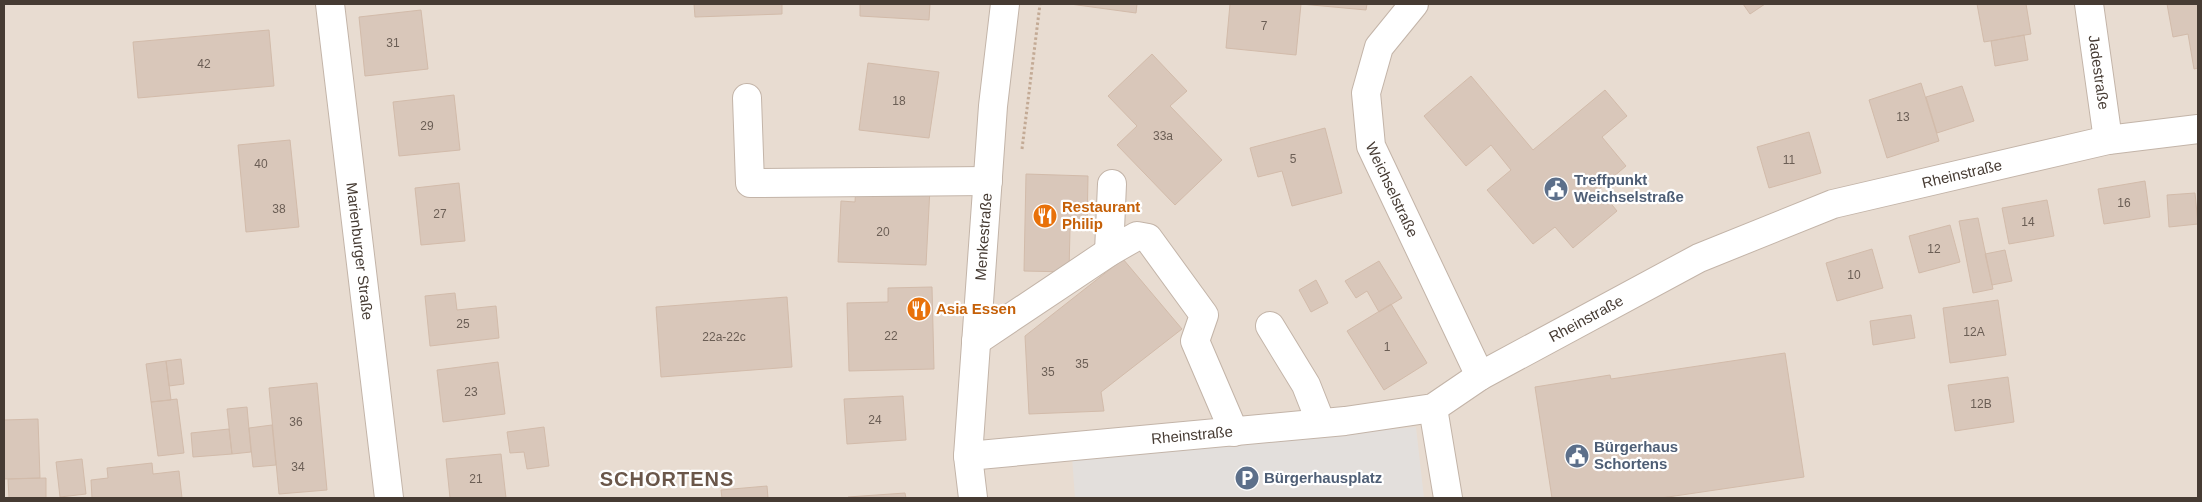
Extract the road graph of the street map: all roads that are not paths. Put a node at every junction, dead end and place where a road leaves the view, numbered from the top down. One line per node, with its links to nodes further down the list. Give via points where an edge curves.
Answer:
1 (330, 4): 18 (street, Marienburger Straße)
2 (1005, 4): 8 (street, Menkestraße)
3 (1414, 4): 13 (street, Weichselstraße, via 1379,47 1366,93 1371,146)
4 (2090, 4): 7 (street, Jadestraße)
5 (747, 98): 8 (street, via 750,183)
6 (2198, 129): 7 (street, Rheinstraße)
7 (2108, 140): 13 (street, Rheinstraße, via 1833,204 1699,258)
8 (988, 181): 12 (street, Menkestraße)
9 (1112, 184): 10 (street)
10 (1109, 252): 12 (street); 16 (street, via 1137,236 1148,238 1204,315 1195,341)
11 (1270, 326): 15 (street, via 1306,384)
12 (976, 341): 17 (street, Menkestraße)
13 (1480, 376): 14 (street, Rheinstraße)
14 (1433, 408): 15 (street, Rheinstraße); 20 (street)
15 (1321, 424): 16 (street, Rheinstraße)
16 (1234, 432): 17 (street, Rheinstraße)
17 (968, 456): 19 (street, Menkestraße)
18 (389, 498)
19 (973, 498)
20 (1448, 498)

